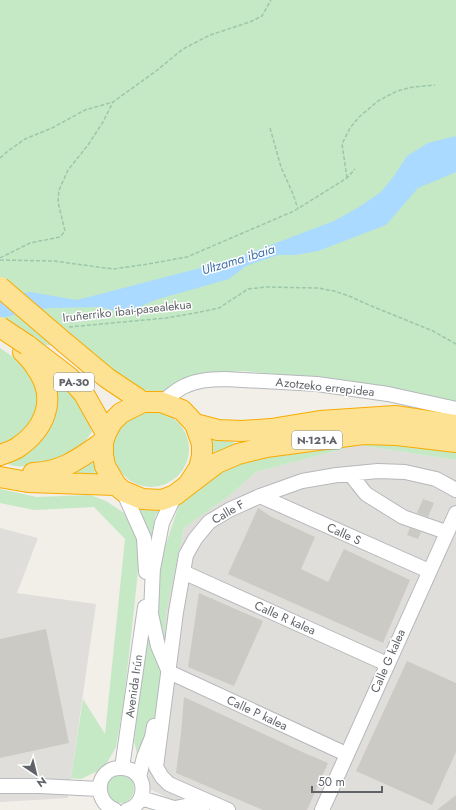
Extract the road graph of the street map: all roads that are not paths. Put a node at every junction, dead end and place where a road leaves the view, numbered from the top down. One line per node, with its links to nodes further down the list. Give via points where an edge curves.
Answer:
1 (0, 287): 6 (highway, PA-30, bridge, via 64,335 106,378)
2 (0, 327): 4 (highway, PA-30, bridge)
3 (0, 336): 4 (highway)
4 (25, 349): 10 (highway, PA-30, via 70,378 84,394); 12 (highway, via 43,379 47,392 47,408 42,423 32,437 16,449)
5 (194, 383): 6 (street, Azotzeko errepidea); 7 (street, Azotzeko errepidea, via 225,379 317,384 388,394); 8 (street, via 182,396)
6 (152, 402): 8 (highway, PA-30); 10 (highway, via 121,413 112,422)
7 (456, 409)
8 (188, 417): 9 (highway, N-121-A, via 218,430 242,431 320,421 395,416); 17 (highway, via 202,444 202,456 199,468)
9 (456, 425)
10 (105, 437): 13 (highway, via 76,460 59,469 42,473); 16 (highway, PA-30, via 105,466)
11 (456, 442): 17 (highway, N-121-A, via 363,434 266,447 216,463)
12 (0, 455)
13 (0, 469)
14 (350, 474): 18 (street, Calle F, via 405,472 436,479); 19 (street, Calle F, via 302,481); 21 (street, via 366,494 403,517)
15 (0, 477): 16 (highway, via 28,482)
16 (119, 488): 17 (highway, via 142,499 162,500); 25 (street, Avenida Irún, via 144,538)
17 (182, 490): 22 (street, Avenida Irún, via 162,523)
18 (456, 490)
19 (260, 496): 23 (street, Calle S); 24 (street, Calle F, via 209,522 186,555)
20 (456, 513): 21 (street, Calle G kalea)
21 (446, 532): 23 (street, Calle G kalea)
22 (153, 566): 25 (street, Avenida Irún); 27 (street, Avenida Irún, via 152,619 158,646)
23 (430, 571): 26 (street, Calle G kalea)
24 (182, 572): 26 (street, Calle R kalea); 27 (street, Calle F)
25 (146, 604): 30 (street, Avenida Irún)
26 (387, 664): 29 (street, Calle G kalea)
27 (169, 672): 28 (street, Calle F); 29 (street, Calle P kalea)
28 (166, 698): 31 (street, via 161,701 156,713 152,737); 39 (street, Calle F, via 156,767 169,784)
29 (346, 754): 40 (street, Calle G kalea)
30 (122, 768): 31 (street, via 134,772); 33 (street, via 115,768 104,776)
31 (139, 777): 34 (street, via 143,791)
32 (0, 786): 33 (street)
33 (99, 789): 36 (street, via 104,803)
34 (141, 798): 35 (street); 37 (street)
35 (177, 809): 38 (street, via 190,805)
36 (115, 810)
37 (127, 810)
38 (202, 810)
39 (228, 810)
40 (322, 810)

